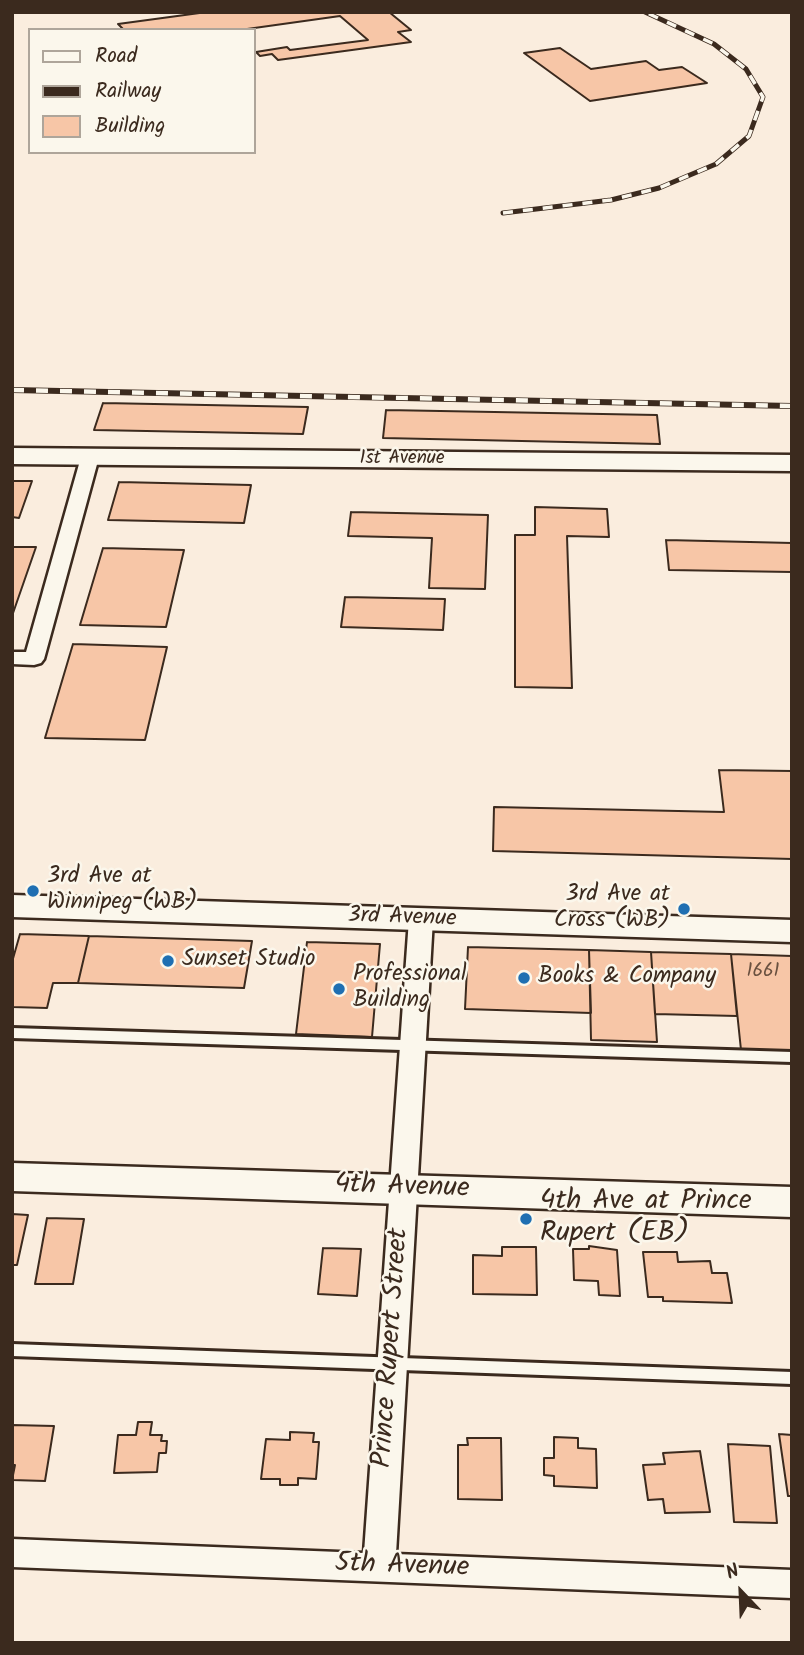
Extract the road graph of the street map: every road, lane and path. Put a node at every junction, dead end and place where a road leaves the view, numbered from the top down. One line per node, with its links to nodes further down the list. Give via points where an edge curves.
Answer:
1 (12, 456): 2 (main road, 1st Avenue)
2 (90, 457): 3 (main road, 1st Avenue); 4 (street, via 34,659)
3 (792, 463)
4 (12, 658)
5 (12, 906): 7 (main road, 3rd Avenue)
6 (792, 917): 8 (main road)
7 (421, 919): 8 (main road, 3rd Avenue); 11 (street, Prince Rupert Street)
8 (745, 930): 9 (main road, 3rd Avenue)
9 (792, 931)
10 (12, 1033): 11 (lane)
11 (412, 1046): 12 (lane); 14 (street, Prince Rupert Street)
12 (792, 1057)
13 (12, 1177): 14 (main road, 4th Avenue)
14 (403, 1188): 15 (main road, 4th Avenue); 17 (street, Prince Rupert Street)
15 (792, 1202)
16 (12, 1350): 17 (lane)
17 (392, 1364): 18 (lane); 20 (street, Prince Rupert Street)
18 (792, 1378)
19 (12, 1553): 20 (street, 5th Avenue)
20 (379, 1567): 21 (street, 5th Avenue)
21 (792, 1584)

